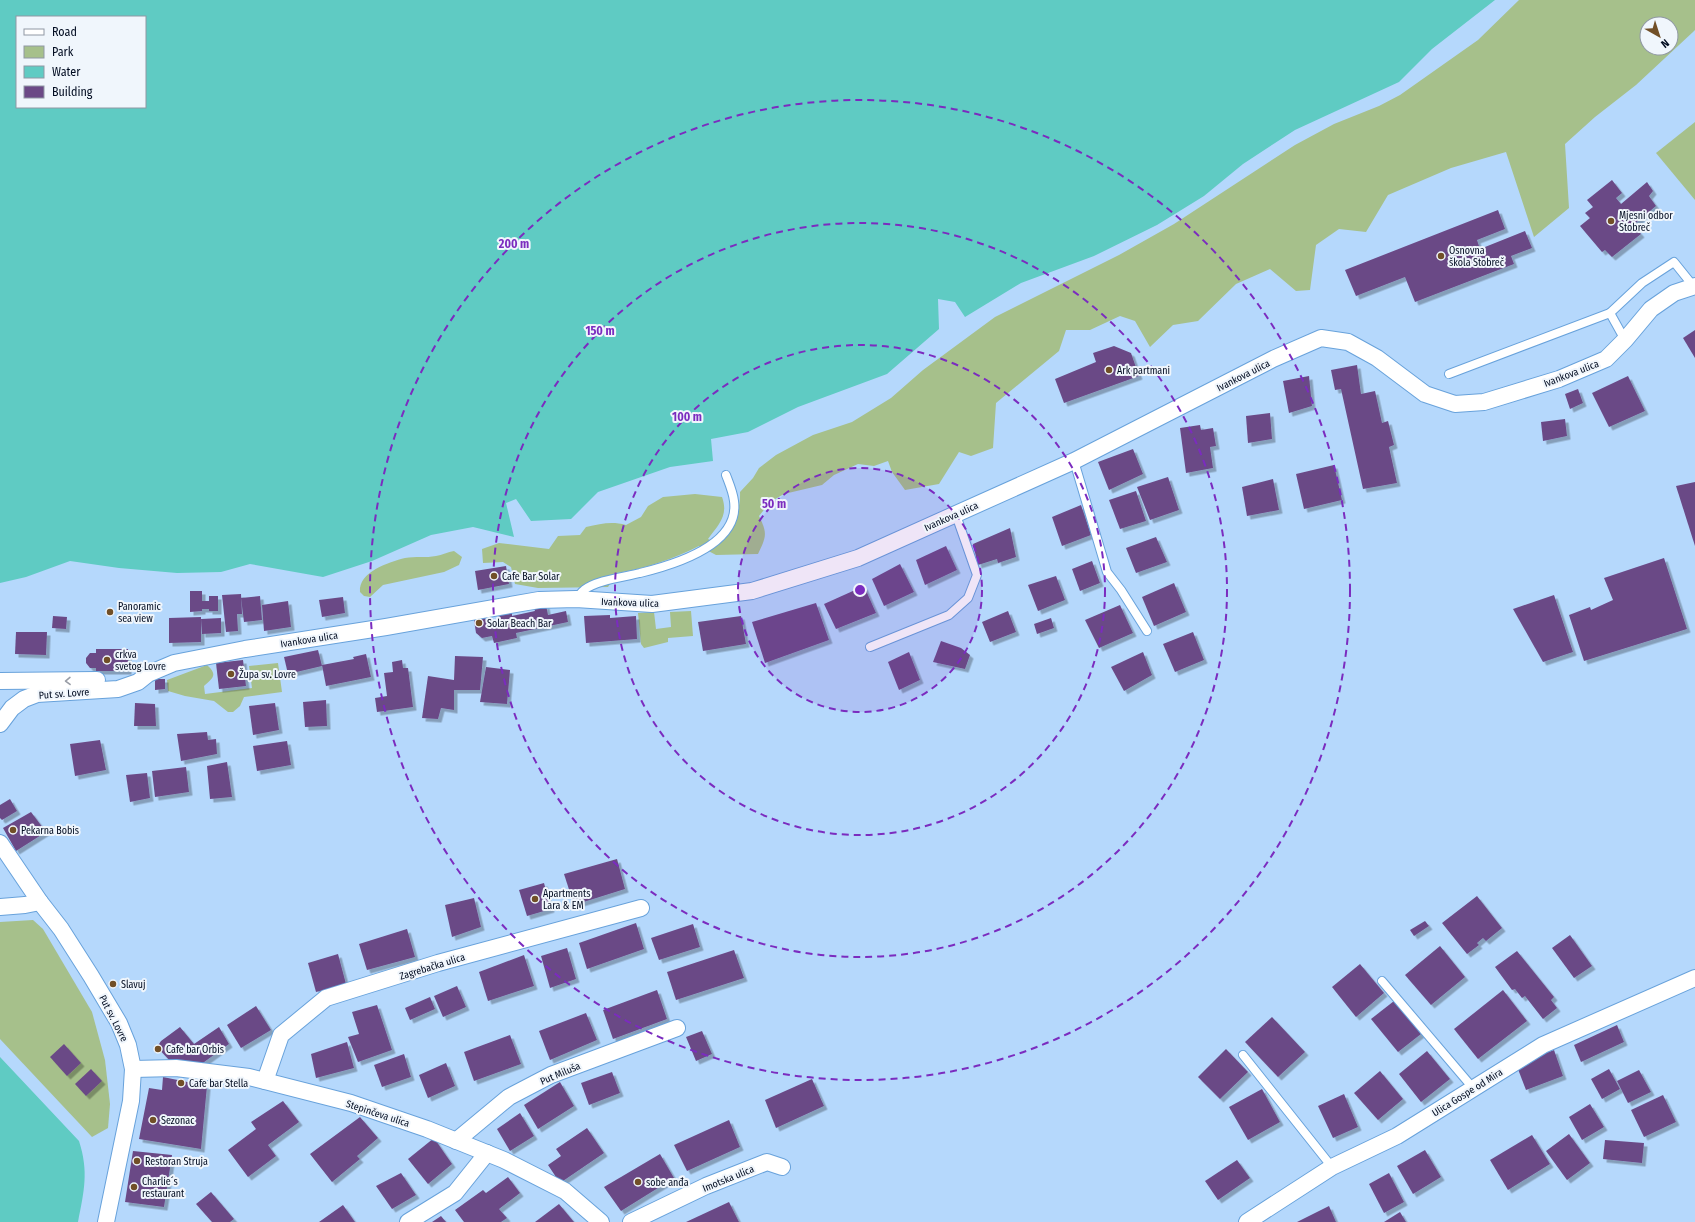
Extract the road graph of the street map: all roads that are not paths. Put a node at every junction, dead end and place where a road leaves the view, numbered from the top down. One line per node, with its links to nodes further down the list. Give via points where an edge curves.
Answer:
1 (1695, 287): 2 (lane, via 1674,262 1642,283); 3 (street, Ivankova ulica, via 1674,293 1651,309)
2 (1610, 313): 3 (lane); 4 (lane)
3 (1625, 340): 5 (street, Ivankova ulica, via 1606,359 1559,379 1484,402 1455,404 1425,394 1377,358 1348,342 1321,338 1273,359)
4 (1450, 374)
5 (1074, 461): 7 (street, Ivankova ulica); 9 (lane, via 1107,572 1122,590)
6 (726, 475): 8 (lane, via 734,501 734,513 730,525 715,542 704,551 677,562 605,581 585,589)
7 (956, 514): 8 (street, Ivankova ulica, via 858,558 752,591 652,604); 10 (lane, via 977,575 968,598 949,615)
8 (576, 599): 12 (street, Ivankova ulica, via 539,600 244,649 174,663 148,674)
9 (1147, 631)
10 (870, 647)
11 (0, 681): 13 (street, one-way to 11, via 110,682 97,680)
12 (138, 682): 13 (street, Put sv. Lovre)
13 (118, 689): 14 (street, Put sv. Lovre, via 37,694 12,708)
14 (0, 724)
15 (0, 843): 16 (street, Put sv. Lovre)
16 (40, 902): 17 (street, via 25,905); 23 (street, Put sv. Lovre, via 61,929 119,1023 128,1045)
17 (3, 904)
18 (641, 908): 24 (street, Zagrebačka ulica, via 438,963 326,998 281,1035)
19 (1695, 978): 25 (street, Ulica Gospe od Mira, via 1544,1044)
20 (1382, 981): 25 (lane)
21 (677, 1028): 26 (street, Put Miluša, via 551,1075 508,1097)
22 (1243, 1055): 29 (lane)
23 (133, 1069): 24 (street, Stepinčeva ulica, via 176,1068); 30 (street, Put sv. Lovre, via 131,1101)
24 (265, 1081): 26 (street, Stepinčeva ulica, via 351,1103)
25 (1473, 1088): 29 (street, Ulica Gospe od Mira, via 1397,1136)
26 (456, 1141): 27 (street, Stepinčeva ulica)
27 (487, 1153): 31 (street, via 455,1193); 32 (street, Stepinčeva ulica, via 565,1191)
28 (782, 1167): 33 (street, Imotska ulica, via 767,1162 706,1186)
29 (1332, 1167): 34 (street, Ulica Gospe od Mira)
30 (106, 1222)
31 (408, 1222)
32 (601, 1222)
33 (631, 1222)
34 (1248, 1222)

